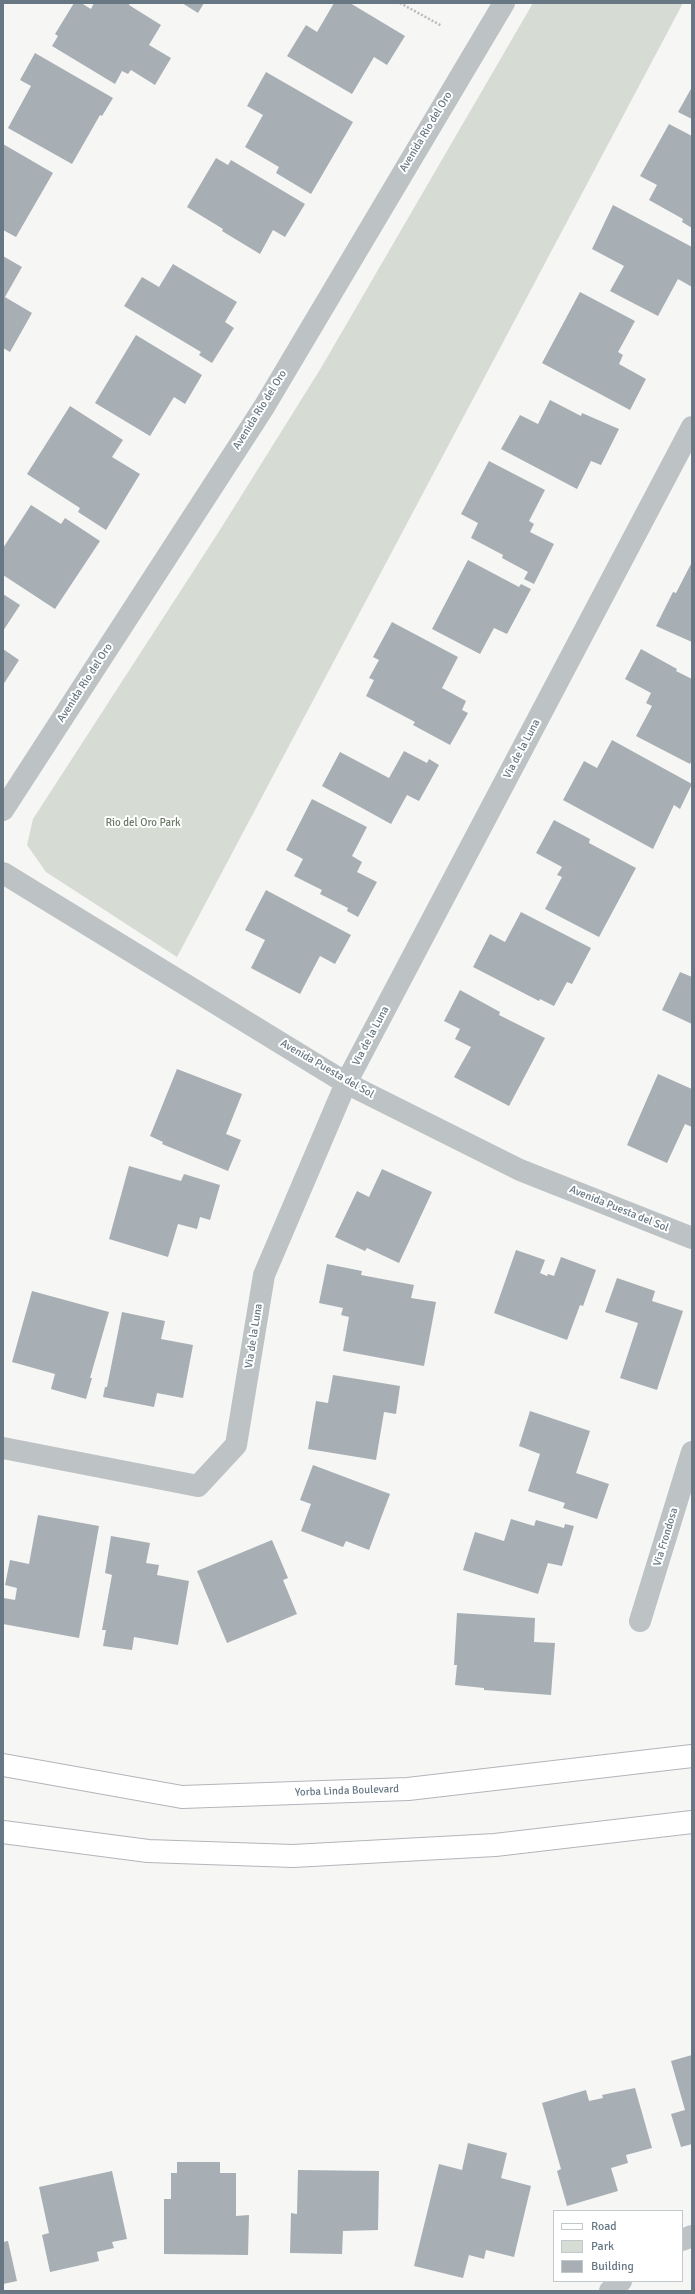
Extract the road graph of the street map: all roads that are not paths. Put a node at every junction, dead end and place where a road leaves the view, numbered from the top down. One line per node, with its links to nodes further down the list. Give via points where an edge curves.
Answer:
1 (504, 3): 3 (street, Avenida Rio del Oro, via 264,407)
2 (692, 427): 5 (street, Via de la Luna)
3 (3, 810)
4 (3, 873): 5 (street, Avenida Puesta del Sol)
5 (346, 1083): 6 (street, Avenida Puesta del Sol, via 520,1170); 7 (street, Via de la Luna, via 264,1275 236,1445 204,1480 198,1486)
6 (692, 1238)
7 (3, 1448)
8 (692, 1452): 9 (street, Via Frondosa)
9 (640, 1621)
10 (692, 1756): 11 (main road, Yorba Linda Boulevard, via 408,1789 182,1797)
11 (3, 1765)
12 (692, 1822): 13 (main road, via 495,1845 293,1856 148,1851)
13 (3, 1832)
14 (620, 2282): 15 (street)
15 (610, 2291)

